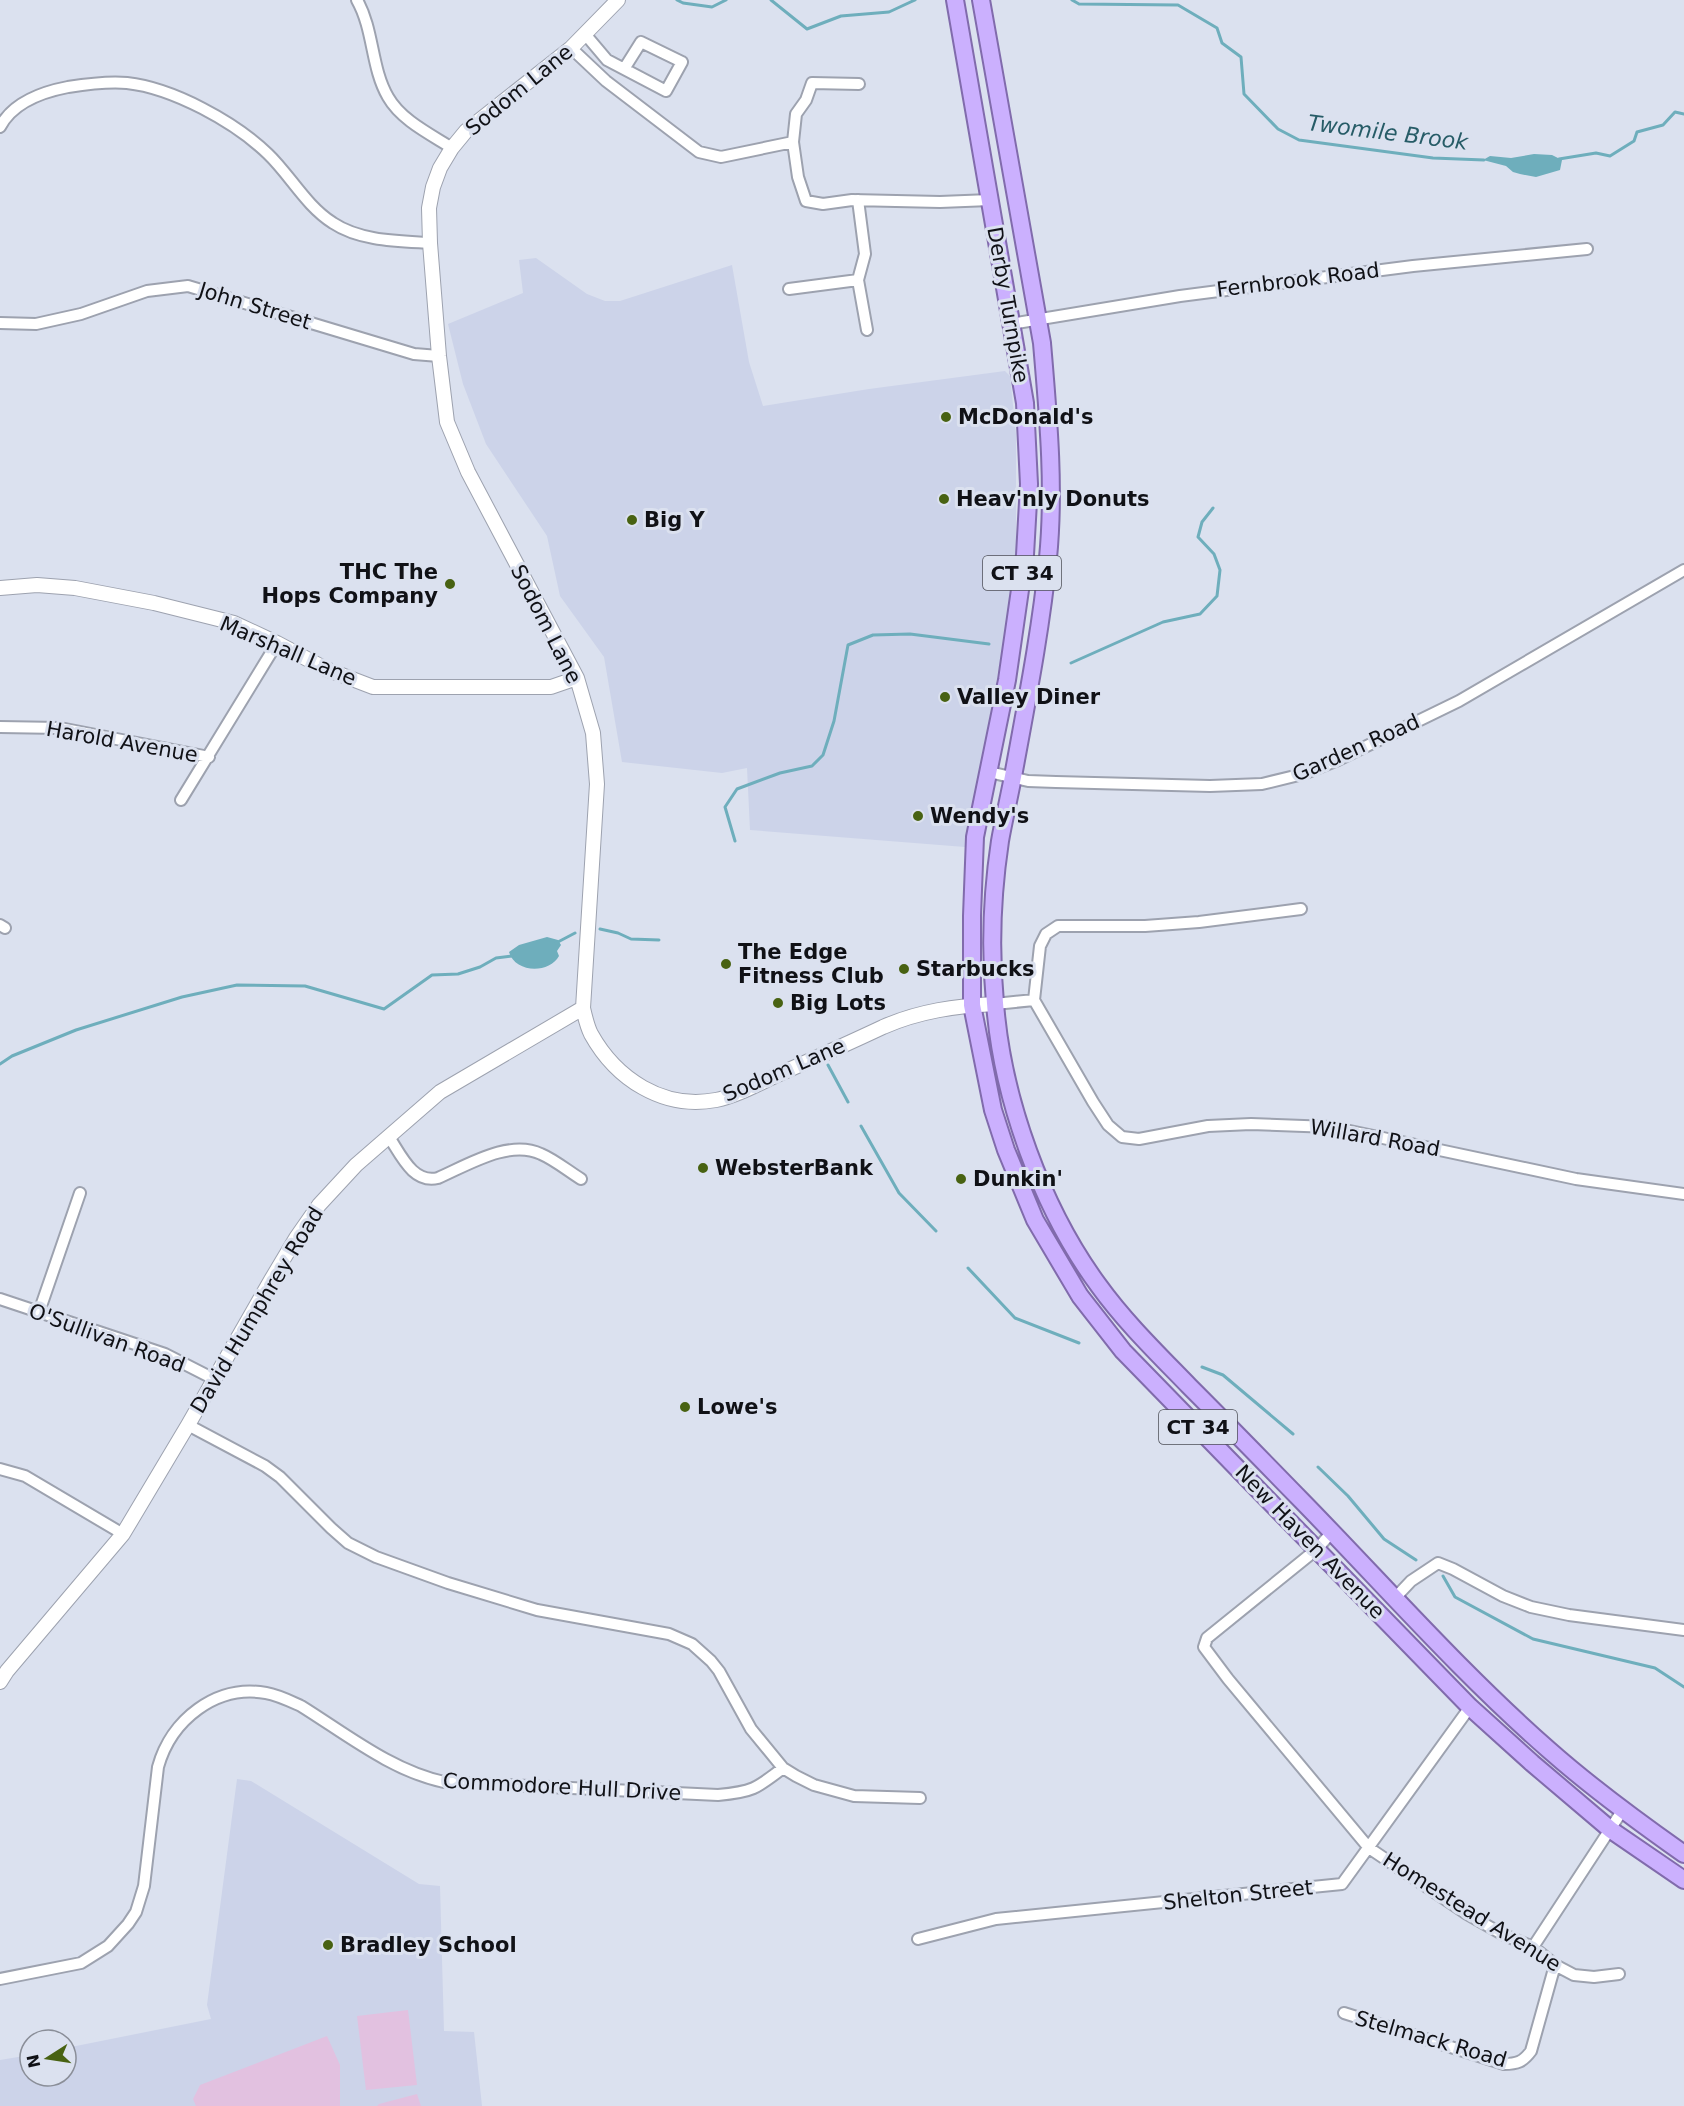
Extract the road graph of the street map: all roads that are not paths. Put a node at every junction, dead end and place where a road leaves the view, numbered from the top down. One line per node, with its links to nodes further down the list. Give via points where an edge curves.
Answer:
1 (357, 0): 11 (street, via 388,97 404,116)
2 (618, 0): 5 (street, Sodom Lane)
3 (955, 0): 13 (highway, Derby Turnpike / CT 34)
4 (981, 0): 18 (highway, Derby Turnpike / CT 34)
5 (585, 34): 6 (street, Sodom Lane); 7 (street, via 602,55)
6 (572, 48): 10 (street, via 606,81 699,152 721,157); 11 (street, Sodom Lane, via 466,131)
7 (624, 69): 7 (street, via 666,91 682,62 640,42)
8 (859, 84): 10 (street, via 812,83 796,114)
9 (0, 127): 14 (street, via 15,109 45,93 92,84 127,83 144,87 195,104 256,142 313,206 342,229 368,237)
10 (793, 142): 12 (street, via 806,201 823,204)
11 (452, 148): 14 (street, Sodom Lane, via 433,187)
12 (858, 200): 13 (street); 16 (street, via 865,254)
13 (990, 200): 20 (highway, Derby Turnpike / CT 34)
14 (430, 243): 24 (street, Sodom Lane)
15 (1587, 249): 18 (street, Fernbrook Road, via 1189,294)
16 (858, 280): 17 (street); 21 (street)
17 (789, 289)
18 (1038, 320): 20 (street, Fernbrook Road); 22 (highway, Derby Turnpike / CT 34)
19 (0, 323): 24 (street, John Street, via 36,324 81,314 147,291 188,286 414,354)
20 (1011, 324): 23 (highway, Derby Turnpike / CT 34)
21 (867, 330)
22 (1043, 352): 23 (highway); 32 (highway, Derby Turnpike / CT 34, via 1050,485 1048,556)
23 (1016, 355): 31 (highway, Derby Turnpike / CT 34, via 1025,403 1029,484 1025,555)
24 (439, 356): 28 (street, Sodom Lane, via 447,422 468,472)
25 (1684, 570): 32 (street, Garden Road, via 1459,701 1303,774 1262,784 1230,786 1028,781)
26 (0, 588): 27 (street, Marshall Lane, via 75,588 154,603 234,623)
27 (277, 643): 28 (street, Marshall Lane, via 326,669 373,687 551,687); 30 (street)
28 (577, 678): 38 (street, Sodom Lane, via 593,733 597,784)
29 (0, 727): 30 (street, Harold Avenue, via 60,728)
30 (209, 757): 33 (street)
31 (988, 781): 32 (highway); 37 (highway, Derby Turnpike / CT 34, via 975,837)
32 (1012, 785): 36 (highway, Derby Turnpike / CT 34, via 1000,841 993,916)
33 (181, 800)
34 (1301, 909): 35 (street, via 1144,926 1058,926 1046,934 1040,946)
35 (1034, 1000): 36 (street); 42 (street, Willard Road, via 1098,1110 1122,1137 1139,1139 1208,1126 1331,1126 1576,1179)
36 (994, 1004): 37 (street, Sodom Lane); 48 (highway, New Haven Avenue / CT 34, via 1005,1070 1026,1144 1055,1214 1099,1287 1140,1336)
37 (972, 1005): 38 (street, Sodom Lane, via 927,1011 738,1093 717,1100 693,1101 644,1090 609,1062 590,1032); 50 (highway, New Haven Avenue / CT 34, via 993,1110 1006,1150 1035,1220 1074,1286 1123,1351)
38 (583, 1008): 39 (street, David Humphrey Road, via 440,1092)
39 (389, 1137): 40 (street, via 414,1173 427,1180 514,1149 542,1154); 45 (street, David Humphrey Road, via 356,1165 307,1221)
40 (581, 1179)
41 (80, 1192): 44 (street)
42 (1684, 1194)
43 (0, 1299): 44 (street, O'Sullivan Road)
44 (39, 1312): 45 (street, O'Sullivan Road, via 165,1354)
45 (214, 1379): 46 (street, David Humphrey Road)
46 (188, 1425): 49 (street, David Humphrey Road); 55 (street, via 265,1466 348,1543 376,1557 537,1610 669,1634 692,1644 719,1671 751,1729)
47 (0, 1469): 49 (street, via 25,1476)
48 (1332, 1532): 50 (street); 51 (highway, New Haven Avenue / CT 34)
49 (123, 1534): 53 (street, David Humphrey Road)
50 (1317, 1550): 54 (highway, New Haven Avenue / CT 34); 59 (street, Homestead Avenue, via 1207,1638 1204,1647)
51 (1394, 1599): 52 (street, via 1411,1581 1438,1563 1531,1607); 57 (highway, New Haven Avenue / CT 34, via 1547,1749)
52 (1684, 1630)
53 (2, 1673)
54 (1470, 1707): 58 (highway, New Haven Avenue / CT 34); 59 (street, Shelton Street)
55 (783, 1768): 56 (street, via 814,1785 855,1796); 66 (street, Commodore Hull Drive, via 746,1792 718,1795 444,1782 398,1766 284,1698 256,1692 223,1697 194,1711 178,1727 162,1753 144,1886 128,1924 108,1946 81,1963)
56 (920, 1798)
57 (1622, 1811): 58 (street); 60 (highway, New Haven Avenue / CT 34)
58 (1611, 1830): 61 (highway, New Haven Avenue / CT 34); 63 (street)
59 (1369, 1848): 62 (street, Shelton Street, via 1342,1884 996,1919); 63 (street, Homestead Avenue, via 1467,1914)
60 (1684, 1854)
61 (1684, 1880)
62 (918, 1939)
63 (1533, 1947): 64 (street, Homestead Avenue)
64 (1555, 1965): 65 (street, Homestead Avenue, via 1574,1975); 67 (street, Stelmack Road, via 1531,2051 1525,2060 1514,2064)
65 (1620, 1974)
66 (0, 1979)
67 (1344, 2013)

